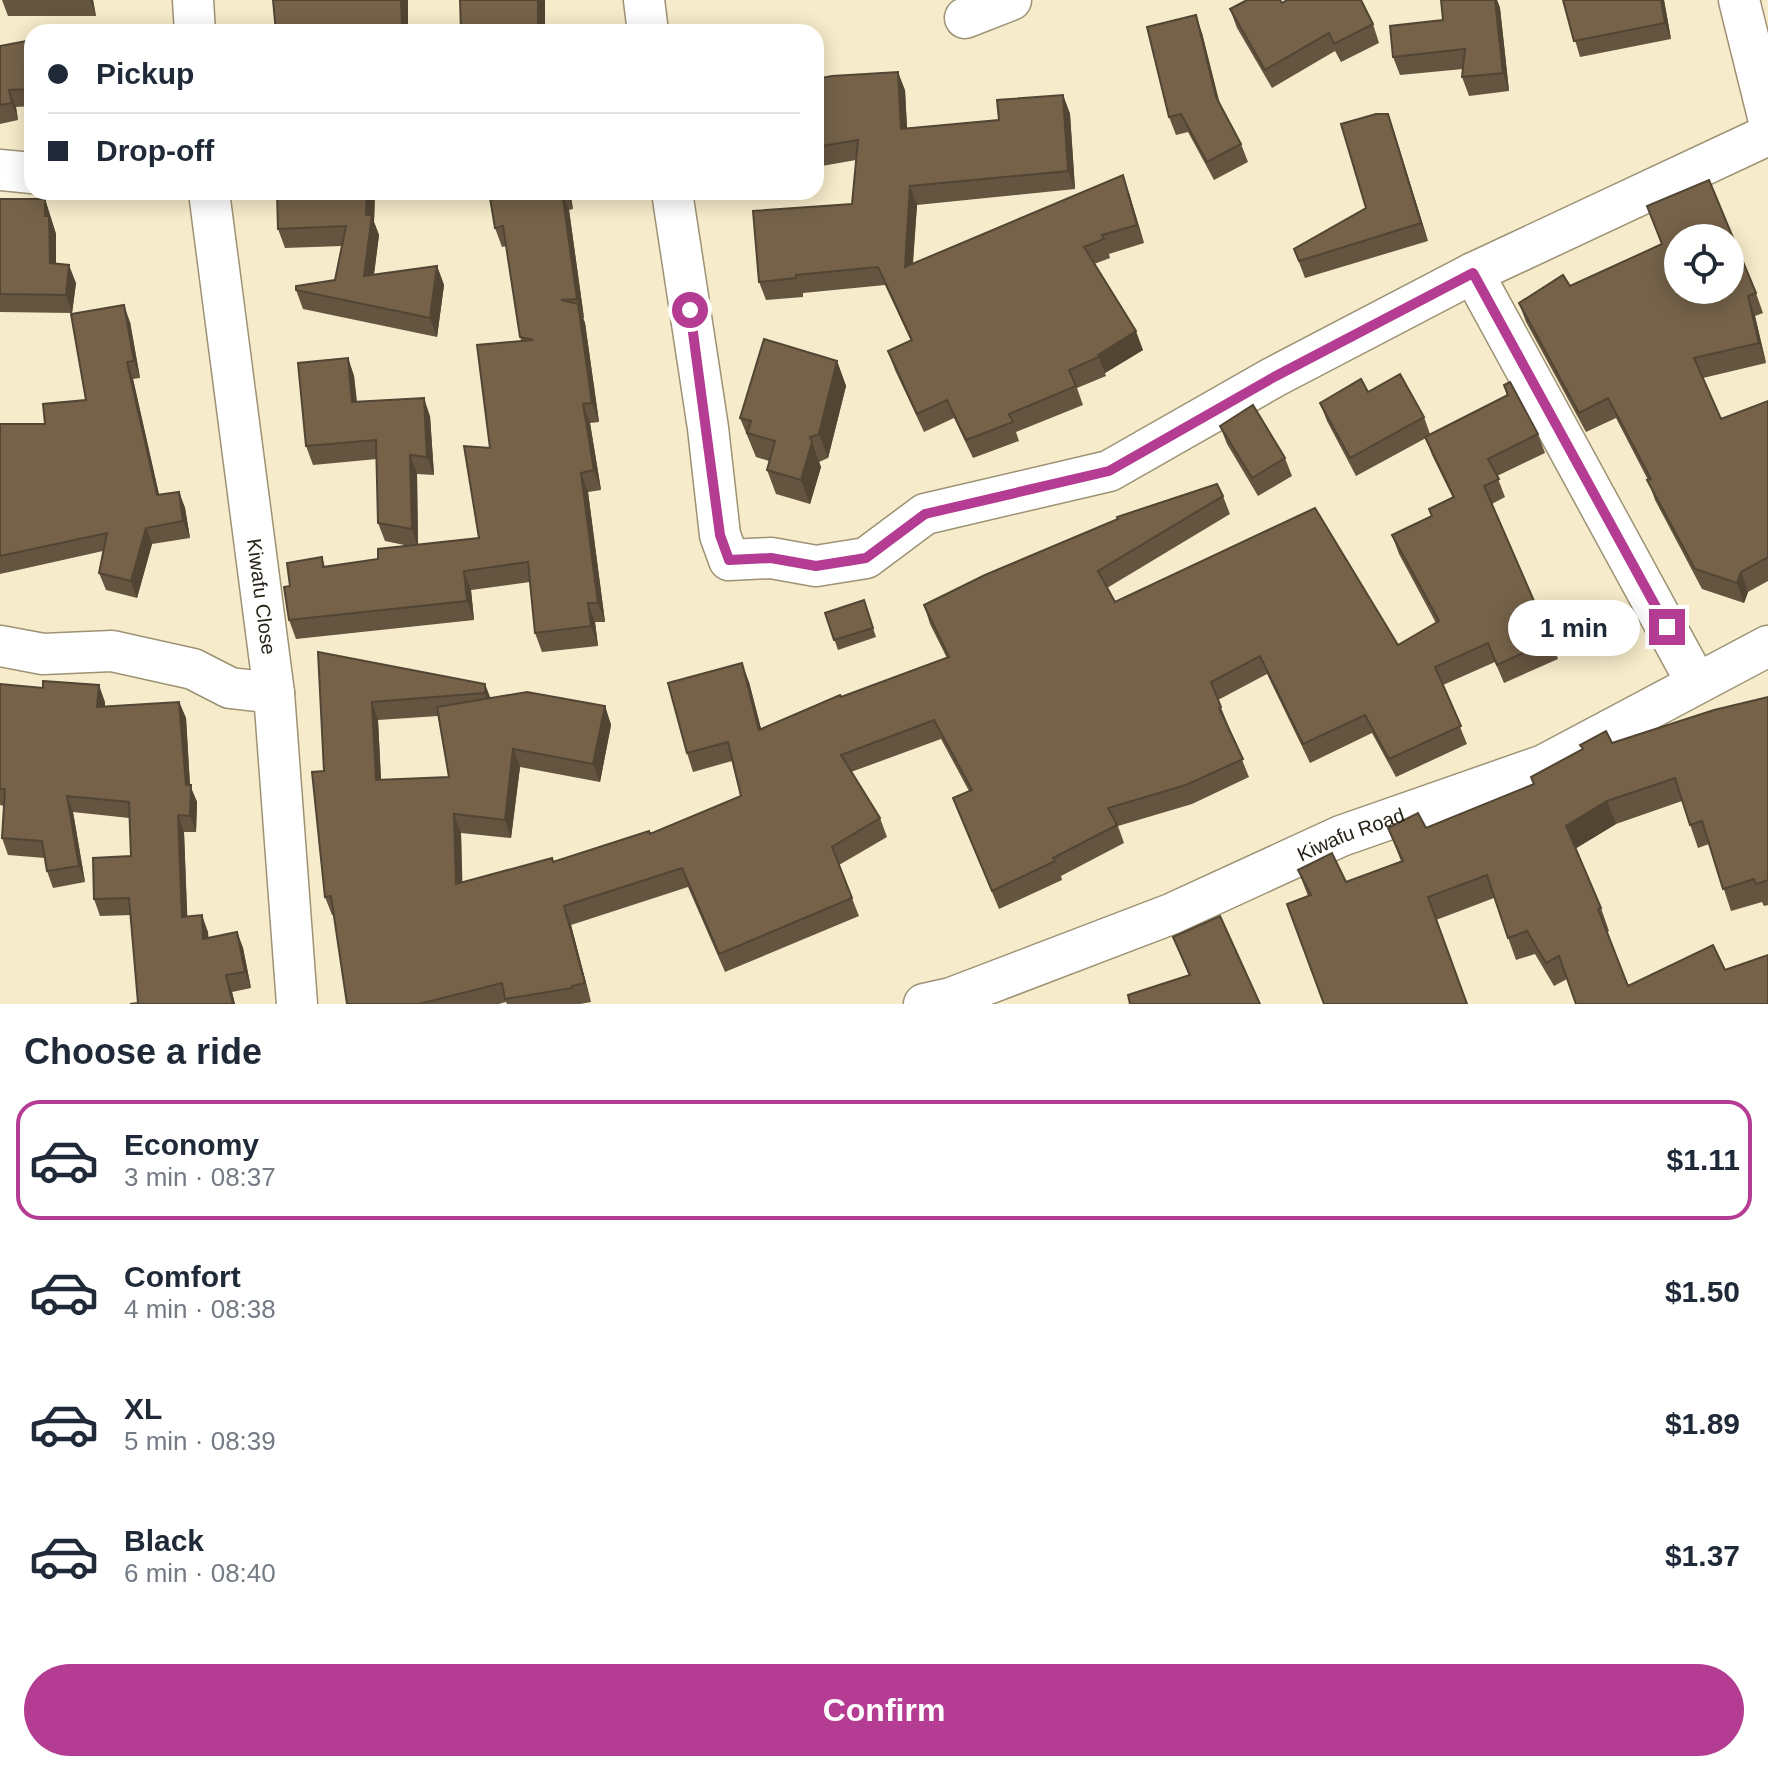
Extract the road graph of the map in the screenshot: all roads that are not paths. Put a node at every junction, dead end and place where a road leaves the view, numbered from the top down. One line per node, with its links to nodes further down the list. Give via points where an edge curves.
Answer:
1 (193, 0): 6 (street)
2 (644, 0): 7 (street)
3 (1011, 0): 5 (street)
4 (1739, 0): 8 (street)
5 (965, 18)
6 (194, 24)
7 (647, 24)
8 (1768, 117)
9 (1768, 135): 14 (street)
10 (0, 170): 11 (street)
11 (24, 172)
12 (210, 200): 18 (street, Kiwafu Close)
13 (673, 200): 14 (street, via 720,535 729,560 771,558 816,566 866,558 925,514 1109,471)
14 (1473, 273): 17 (street)
15 (0, 646): 18 (street, via 43,654 112,651 193,669 230,688)
16 (1768, 646): 17 (street, Kiwafu Road)
17 (1696, 682): 20 (street, Kiwafu Road, via 1544,765 1341,836 1171,914)
18 (274, 693): 19 (street, Kiwafu Close)
19 (297, 1004)
20 (924, 1004)

